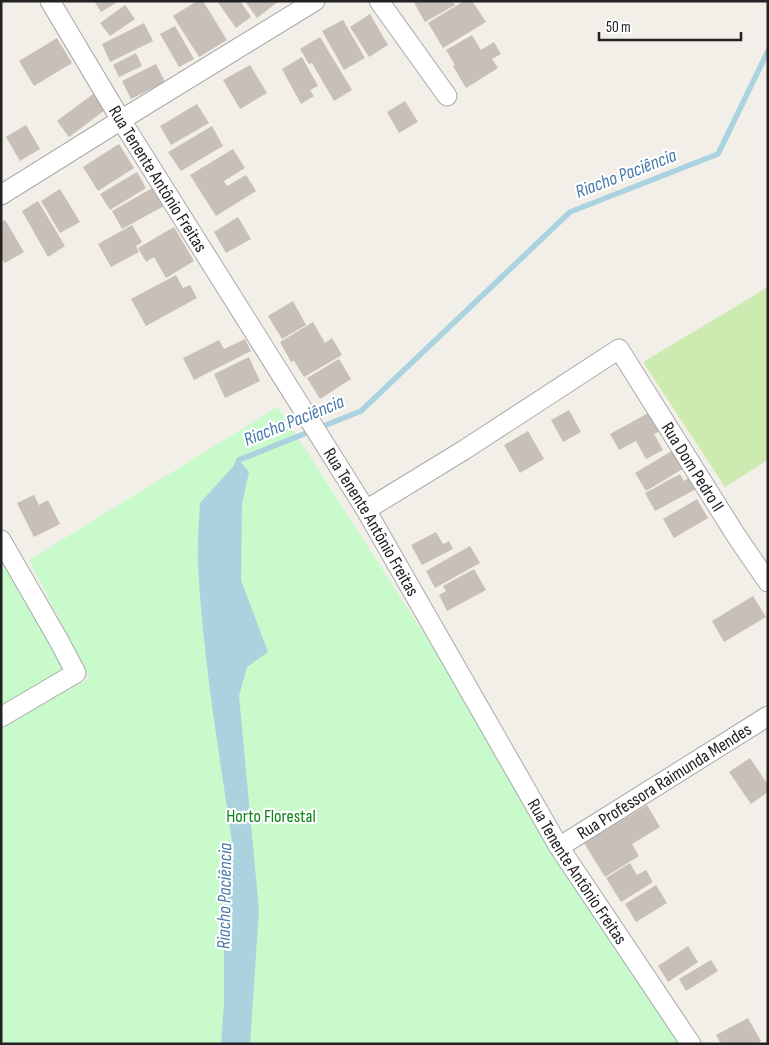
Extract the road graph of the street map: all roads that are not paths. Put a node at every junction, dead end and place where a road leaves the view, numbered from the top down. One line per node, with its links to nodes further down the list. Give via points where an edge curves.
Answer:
1 (50, 1): 5 (street, Rua Tenente Antônio Freitas)
2 (315, 1): 5 (street)
3 (379, 1): 4 (street)
4 (447, 96)
5 (121, 120): 6 (street); 7 (street, Rua Tenente Antônio Freitas)
6 (1, 195)
7 (366, 510): 9 (street, Rua Dom Pedro II, via 619,349); 12 (street, Rua Tenente Antônio Freitas)
8 (1, 540): 11 (street, via 76,673)
9 (768, 582)
10 (768, 716): 12 (street, Rua Professora Raimunda Mendes)
11 (1, 717)
12 (559, 847): 13 (street, Rua Tenente Antônio Freitas)
13 (691, 1044)

